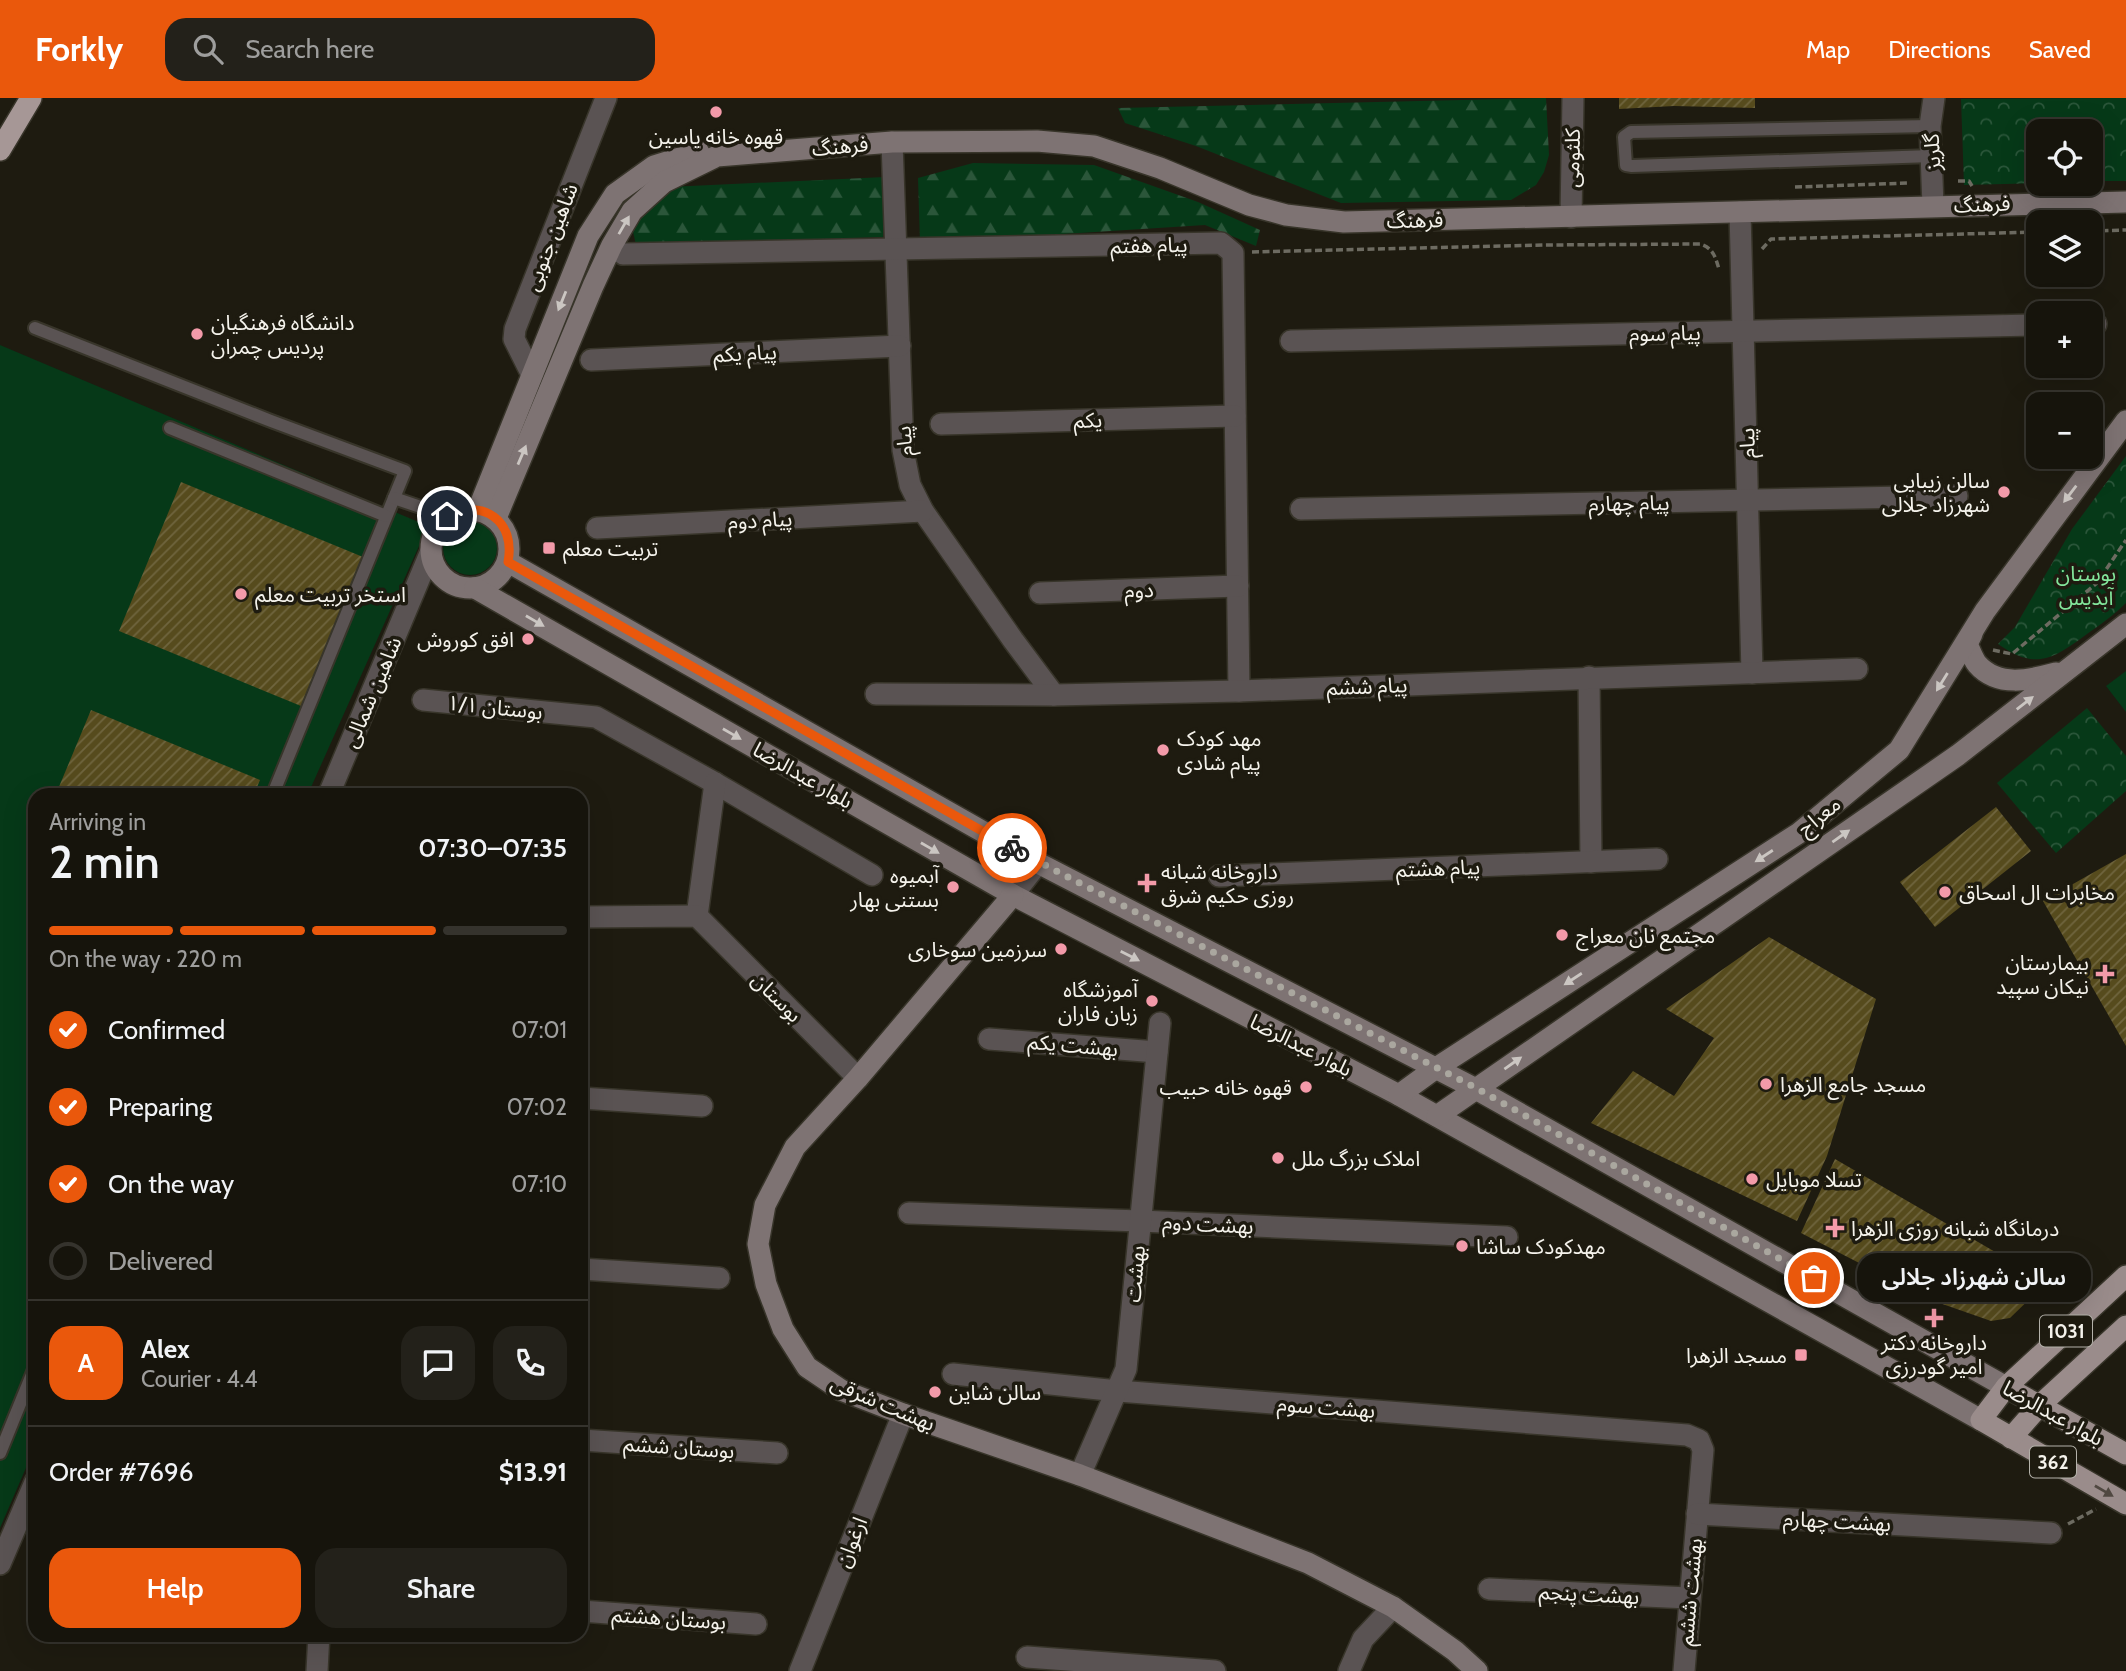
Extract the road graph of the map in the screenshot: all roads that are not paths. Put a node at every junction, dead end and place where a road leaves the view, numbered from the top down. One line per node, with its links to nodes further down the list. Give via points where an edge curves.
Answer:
1 (31, 98): 7 (highway)
2 (606, 98): 22 (street, شاهین جنوبی, via 515,329 514,339)
3 (1573, 98): 13 (street, کلثومی)
4 (1934, 98): 5 (street, گلریز)
5 (1930, 126): 9 (street, گلریز); 9 (lane, via 1632,132 1624,136 1625,161 1632,166)
6 (892, 142): 8 (main road, فرهنگ); 13 (main road, فرهنگ, via 1037,141 1094,146 1249,205 1332,221); 14 (street, پیام)
7 (0, 150)
8 (708, 154): 22 (main road, فرهنگ, one-way to 22, via 654,166 615,194 588,236); 32 (main road, فرهنگ, one-way to 8, via 632,211 664,182)
9 (1932, 156): 11 (street, گلریز)
10 (2126, 202): 11 (main road, فرهنگ)
11 (1933, 206): 12 (main road, فرهنگ)
12 (1740, 212): 13 (main road, فرهنگ); 18 (street, پیام)
13 (1571, 218)
14 (895, 251): 15 (street, پیام هفتم); 20 (street, پیام); 23 (street, پیام هفتم, via 1221,243 1233,253)
15 (623, 254)
16 (2026, 325): 18 (street, پیام سوم)
17 (35, 328): 28 (lane, via 405,471)
18 (1743, 332): 19 (street, پیام سوم); 29 (street, پیام)
19 (1291, 341)
20 (900, 346): 21 (street, پیام یکم); 31 (street, پیام, via 903,450 910,485)
21 (591, 360)
22 (532, 375): 32 (main road, فرهنگ)
23 (1235, 416): 25 (street, یکم); 38 (street)
24 (2126, 421): 41 (main road, معراج, one-way to 41)
25 (941, 424)
26 (170, 428): 33 (lane)
27 (1957, 496): 29 (street, پیام چهارم)
28 (394, 498): 33 (lane); 34 (lane)
29 (1749, 501): 30 (street, پیام چهارم); 45 (street, پیام)
30 (1301, 509)
31 (923, 511): 35 (street, پیام دوم); 49 (street, پیام)
32 (487, 514): 34 (main road, via 467,509); 37 (main road, via 504,527 509,538)
33 (386, 516): 52 (lane)
34 (447, 516): 36 (main road, via 432,538)
35 (597, 528)
36 (430, 551): 39 (main road, via 440,575 450,583); 53 (street, شاهین شمالی)
37 (508, 562): 39 (main road, via 495,579); 56 (main road, بلوار عبدالرضا / 362)
38 (1238, 586): 40 (street, دوم); 47 (street)
39 (475, 588): 59 (main road, بلوار عبدالرضا / 362, one-way to 59)
40 (1040, 593)
41 (1985, 611): 44 (main road, via 1967,644 1978,664 1998,678 2025,682); 65 (main road, معراج, one-way to 65, via 1899,750 1800,833)
42 (2126, 625): 44 (main road, معراج)
43 (1857, 669): 45 (street, پیام ششم)
44 (2067, 670): 67 (main road, معراج, one-way to 44, via 1958,755)
45 (1752, 673): 46 (street, پیام ششم)
46 (1588, 677): 47 (street, پیام ششم); 55 (street)
47 (1239, 691): 49 (street, پیام ششم)
48 (876, 694): 49 (street, پیام ششم)
49 (1054, 695)
50 (424, 700): 51 (street, بوستان ۱/۱, via 596,717)
51 (715, 783): 57 (street, بوستان ۱/۱); 60 (street)
52 (275, 788)
53 (331, 788)
54 (1657, 859): 55 (street, پیام هشتم)
55 (1591, 862): 58 (street, پیام هشتم)
56 (1038, 863): 59 (street); 65 (main road, بلوار عبدالرضا / 362)
57 (872, 876)
58 (1219, 876)
59 (1013, 895): 66 (main road, بهشت شرقی); 68 (main road, بلوار عبدالرضا / 362, one-way to 68)
60 (697, 916): 61 (street); 66 (street, بوستان)
61 (588, 918)
62 (1160, 1023): 64 (street, بهشت)
63 (989, 1039): 64 (street, بهشت یکم)
64 (1157, 1052): 73 (street, بهشت)
65 (1436, 1068): 67 (main road, بلوار عبدالرضا / 362); 68 (main road, معراج)
66 (858, 1078): 86 (main road, بهشت شرقی, via 795,1147 765,1205 758,1244 766,1284 783,1329 807,1367 841,1390)
67 (1476, 1088): 71 (main road, معراج); 83 (main road, بلوار عبدالرضا / 362)
68 (1399, 1096): 71 (main road, بلوار عبدالرضا / 362)
69 (588, 1098): 70 (street)
70 (702, 1106)
71 (1437, 1116): 87 (main road, بلوار عبدالرضا / 362)
72 (909, 1213): 73 (street, بهشت دوم)
73 (1140, 1221): 74 (street, بهشت دوم); 84 (street, بهشت, via 1126,1369)
74 (1507, 1237)
75 (588, 1269): 77 (street)
76 (2126, 1276): 79 (main road, 1031)
77 (719, 1278)
78 (2126, 1326): 81 (main road, 1031)
79 (2047, 1349): 81 (main road); 83 (main road, 1031)
80 (953, 1374): 84 (street, بهشت سوم)
81 (2073, 1374): 85 (main road, 1031)
82 (28, 1384): 90 (lane)
83 (2006, 1387): 85 (main road, بلوار عبدالرضا / 362); 87 (main road, 1031)
84 (1118, 1391): 93 (street, بهشت); 96 (street, بهشت سوم, via 1688,1435 1699,1440 1703,1450)
85 (2040, 1405): 88 (main road, 1031); 92 (main road, بلوار عبدالرضا / 362)
86 (902, 1414): 93 (main road, بهشت شرقی); 107 (street, ارغوان)
87 (1981, 1420): 88 (main road, بلوار عبدالرضا / 362)
88 (2011, 1438): 95 (main road, بلوار عبدالرضا / 362, one-way to 95)
89 (588, 1440): 91 (street, بوستان ششم)
90 (0, 1453)
91 (777, 1453)
92 (2126, 1454)
93 (1080, 1475): 101 (main road, بهشت شرقی, via 1308,1563)
94 (28, 1498): 98 (street)
95 (2121, 1501)
96 (1697, 1514): 97 (street, بهشت چهارم); 100 (street, بهشت ششم)
97 (2051, 1533)
98 (0, 1564)
99 (1489, 1589): 100 (street, بهشت پنجم)
100 (1689, 1598): 111 (street, بهشت ششم)
101 (1393, 1607): 109 (street, via 1363,1639); 110 (main road, بهشت شرقی)
102 (588, 1612): 103 (street, بوستان هشتم)
103 (756, 1624)
104 (319, 1642): 106 (street)
105 (1027, 1657): 108 (street)
106 (317, 1671)
107 (800, 1671)
108 (1215, 1671)
109 (1349, 1671)
110 (1477, 1671)
111 (1684, 1671)

